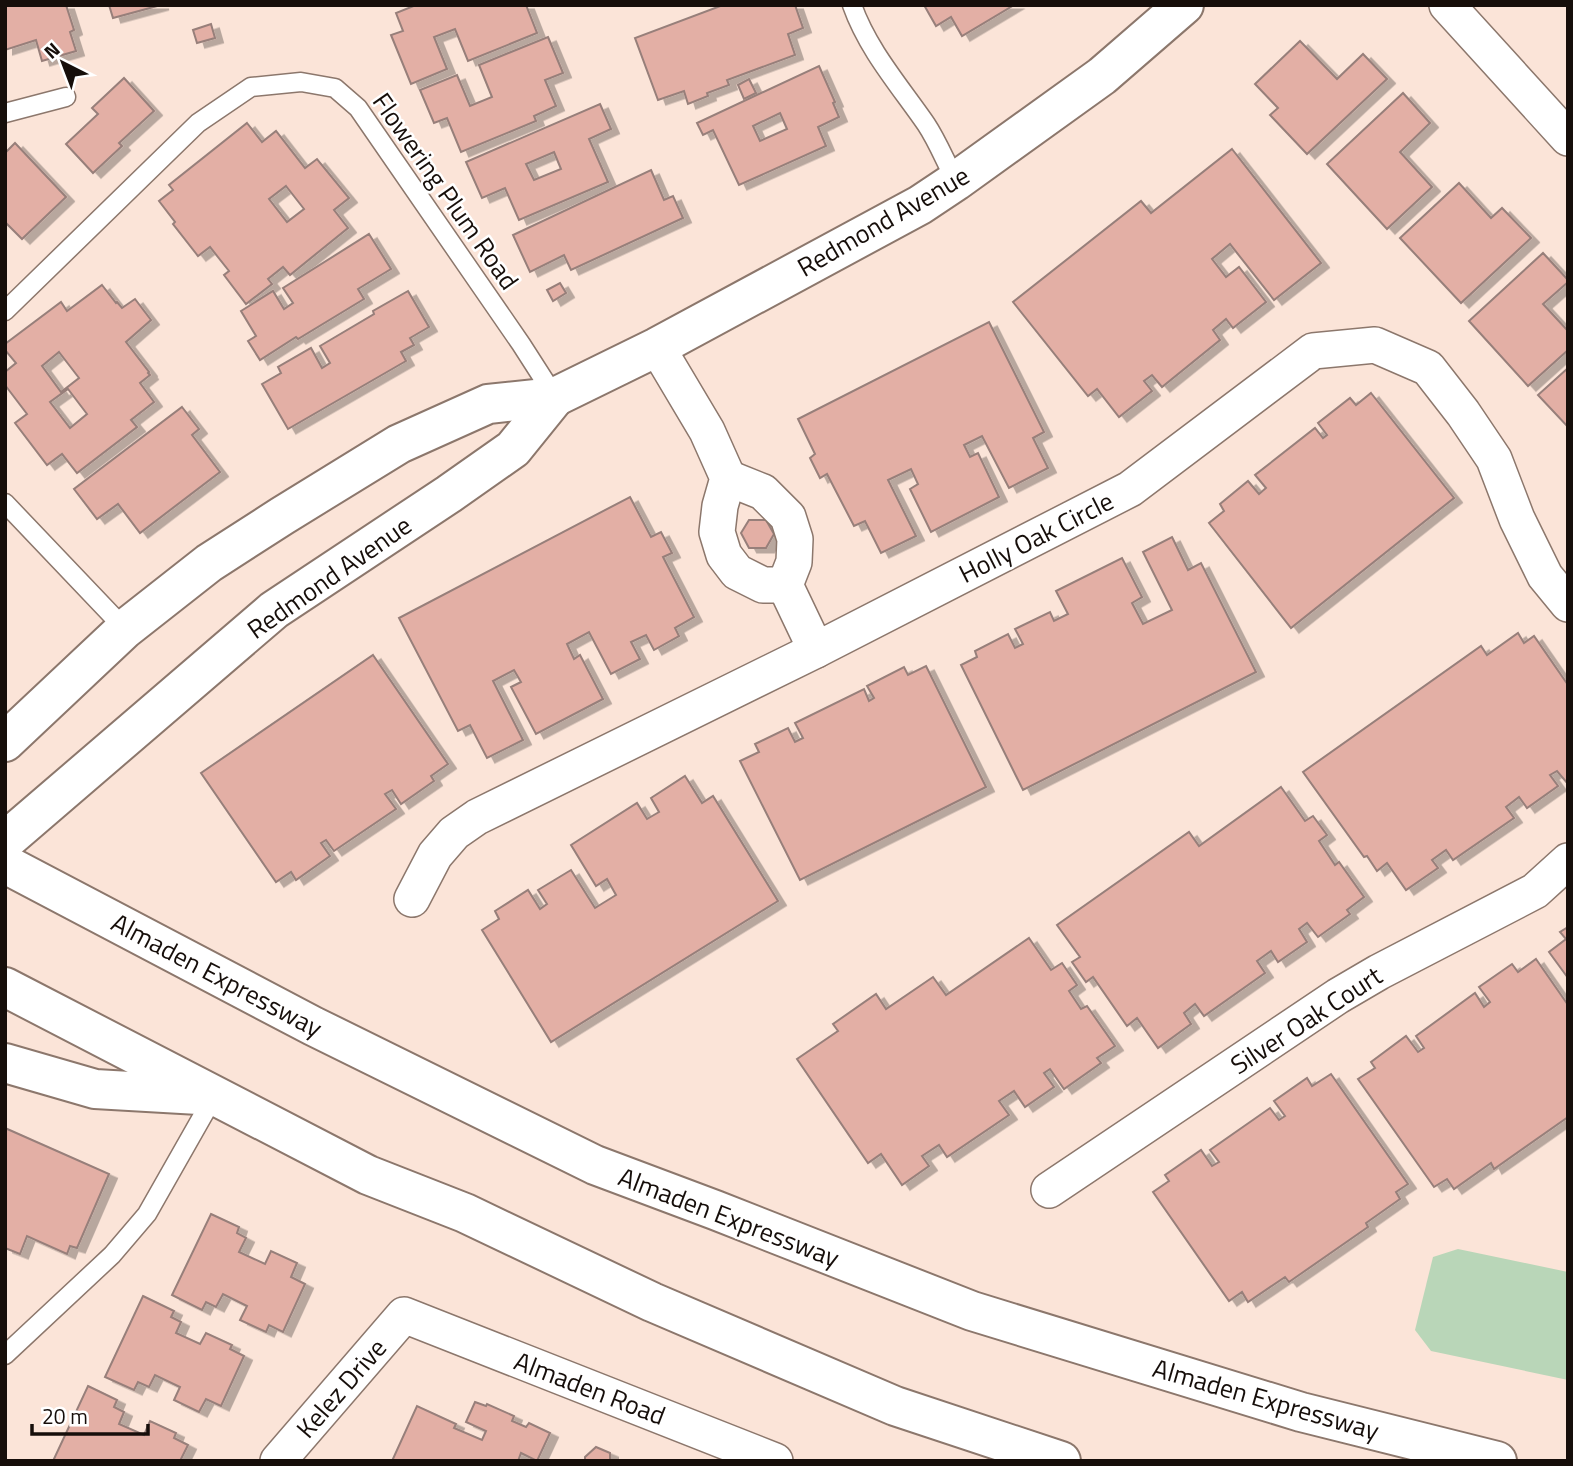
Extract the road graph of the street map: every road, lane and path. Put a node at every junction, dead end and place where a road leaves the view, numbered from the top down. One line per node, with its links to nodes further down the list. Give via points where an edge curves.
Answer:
1 (852, 5): 7 (lane, via 860,28 928,127)
2 (1184, 5): 7 (main road, Redmond Avenue, via 1102,76)
3 (1447, 5): 6 (street)
4 (66, 97): 5 (lane)
5 (5, 113)
6 (1568, 138)
7 (956, 181): 9 (main road, Redmond Avenue, via 920,205)
8 (5, 311): 10 (lane, Flowering Plum Road, via 198,123 251,87 301,82 335,88 358,108)
9 (657, 347): 10 (main road, Redmond Avenue); 11 (street, via 707,431)
10 (555, 397): 15 (main road, Redmond Avenue, via 488,404 399,444 209,564); 18 (main road, Redmond Avenue, via 513,449 274,610)
11 (728, 478): 13 (street, via 763,492 788,517 794,562); 13 (street, via 718,532 724,555 737,572 763,585)
12 (5, 503): 15 (lane)
13 (785, 585): 16 (street)
14 (1568, 604): 16 (street, Holly Oak Circle, via 1545,576 1494,459 1463,413 1427,368 1376,345 1313,351 1130,489)
15 (125, 629): 17 (main road, Redmond Avenue)
16 (816, 650): 21 (street, Holly Oak Circle, via 477,817 454,832 435,855)
17 (5, 742)
18 (5, 841)
19 (1568, 861): 25 (street, Silver Oak Court, via 1535,891 1338,996)
20 (5, 864): 31 (main road, Almaden Expressway, via 313,1026 595,1166 972,1311 1301,1412)
21 (412, 899)
22 (5, 987): 24 (main road)
23 (5, 1063): 24 (main road, via 95,1089)
24 (214, 1096): 27 (lane, via 147,1214 111,1255); 30 (main road, via 368,1175 465,1213 652,1302 895,1406)
25 (1049, 1190)
26 (404, 1315): 28 (street, Kelez Drive); 29 (street, Almaden Road)
27 (5, 1355)
28 (278, 1461)
29 (775, 1461)
30 (1061, 1461)
31 (1497, 1461)

